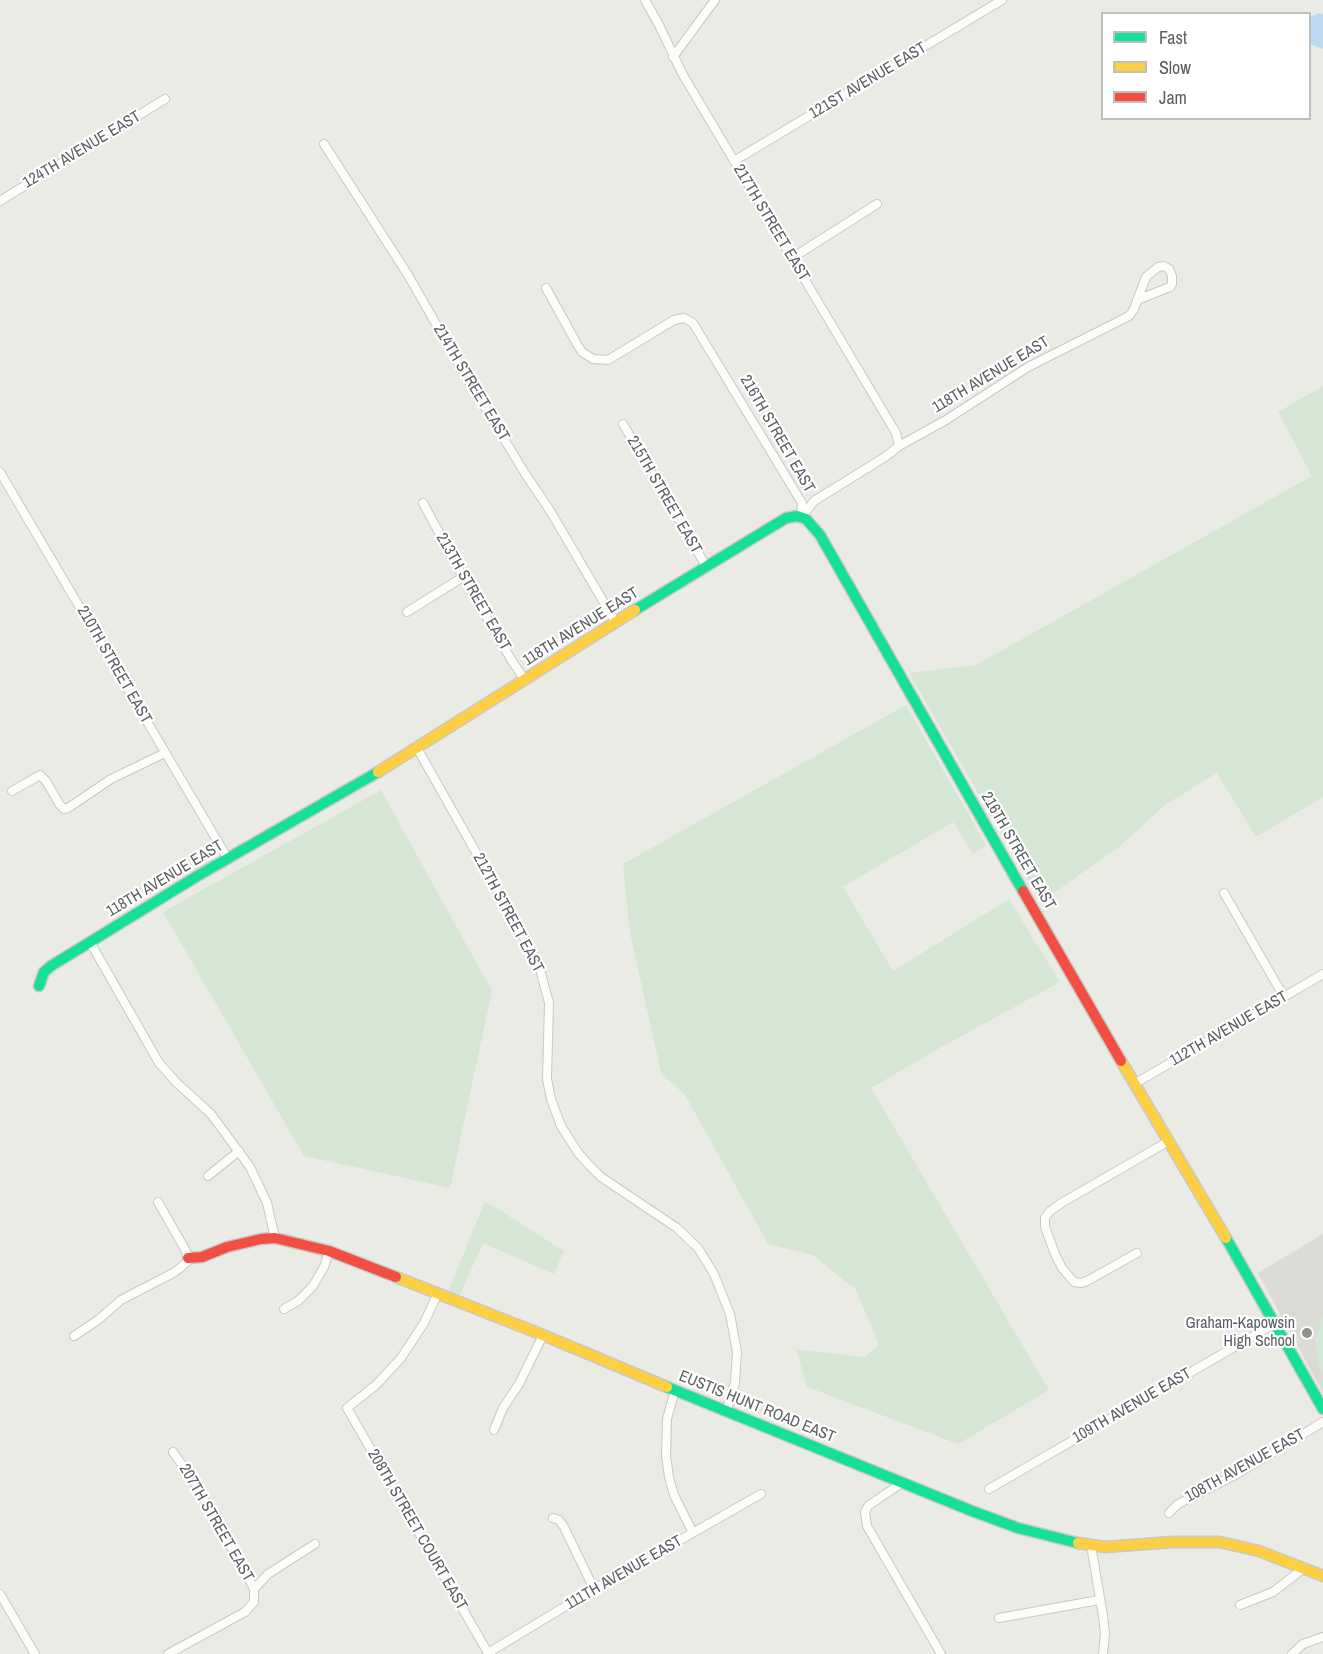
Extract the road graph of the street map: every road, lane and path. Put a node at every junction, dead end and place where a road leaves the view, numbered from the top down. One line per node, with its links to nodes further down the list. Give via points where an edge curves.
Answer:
1 (645, 0): 4 (street, 217TH STREET EAST)
2 (714, 0): 4 (street)
3 (1002, 0): 7 (street, 121ST AVENUE EAST)
4 (673, 57): 7 (street, 217TH STREET EAST)
5 (165, 99): 8 (street, 124TH AVENUE EAST)
6 (324, 144): 21 (street, 214TH STREET EAST, via 408,275)
7 (734, 161): 10 (street, 217TH STREET EAST)
8 (0, 201)
9 (877, 204): 10 (street)
10 (792, 258): 14 (street, 217TH STREET EAST, via 896,433)
11 (546, 288): 17 (street, 216TH STREET EAST, via 582,352 593,359 608,360 674,320 689,319 802,503)
12 (1137, 300): 12 (street, 118TH AVENUE EAST, via 1152,271 1164,266 1169,269 1170,286); 14 (street, 118TH AVENUE EAST, via 1129,316 1028,367)
13 (623, 424): 18 (street, 215TH STREET EAST)
14 (899, 446): 17 (street, 118TH AVENUE EAST, via 814,501)
15 (0, 472): 24 (street, 210TH STREET EAST)
16 (423, 503): 19 (street, 213TH STREET EAST)
17 (801, 518): 18 (street, 118TH AVENUE EAST, via 786,518); 32 (street, 216TH STREET EAST, via 820,535)
18 (706, 566): 21 (street, 118TH AVENUE EAST)
19 (463, 577): 20 (street); 22 (street, 213TH STREET EAST)
20 (407, 612)
21 (616, 623): 22 (street, 118TH AVENUE EAST)
22 (525, 680): 23 (street, 118TH AVENUE EAST)
23 (417, 748): 26 (street, 118TH AVENUE EAST); 48 (street, 212TH STREET EAST, via 538,962 549,1004 548,1079 561,1126 579,1154 598,1173 691,1240 718,1281 730,1314 737,1352 735,1383)
24 (165, 753): 25 (street, via 64,809 40,775); 26 (street, 210TH STREET EAST)
25 (12, 791)
26 (228, 859): 28 (street, 118TH AVENUE EAST)
27 (1224, 893): 31 (street)
28 (90, 942): 30 (street, 118TH AVENUE EAST, via 44,972); 34 (street, via 159,1063 211,1113)
29 (1323, 974): 31 (street, 112TH AVENUE EAST)
30 (39, 986)
31 (1284, 997): 32 (street, 112TH AVENUE EAST)
32 (1134, 1084): 33 (street, 216TH STREET EAST)
33 (1169, 1141): 39 (street, via 1063,1202 1045,1218 1055,1254 1074,1282 1087,1281); 43 (street, 216TH STREET EAST)
34 (239, 1151): 35 (street); 37 (street, via 263,1191)
35 (208, 1176)
36 (158, 1202): 40 (street)
37 (275, 1238): 38 (street, EUSTIS HUNT ROAD EAST); 40 (street, EUSTIS HUNT ROAD EAST)
38 (329, 1251): 41 (street, EUSTIS HUNT ROAD EAST); 42 (street, via 313,1286)
39 (1137, 1253)
40 (189, 1258): 45 (street, via 184,1266 121,1300)
41 (437, 1295): 44 (street, EUSTIS HUNT ROAD EAST); 69 (street, 208TH STREET COURT EAST, via 401,1358 347,1408)
42 (284, 1309)
43 (1274, 1324): 47 (street, 216TH STREET EAST); 53 (street, 109TH AVENUE EAST)
44 (543, 1335): 46 (street, EUSTIS HUNT ROAD EAST); 50 (street)
45 (74, 1336)
46 (675, 1390): 48 (street, EUSTIS HUNT ROAD EAST); 57 (street, via 667,1419 666,1456 675,1495)
47 (1323, 1408)
48 (726, 1412): 52 (street, EUSTIS HUNT ROAD EAST)
49 (1323, 1422): 55 (street, 108TH AVENUE EAST, via 1178,1504)
50 (494, 1430)
51 (173, 1452): 63 (street, 207TH STREET EAST, via 194,1482)
52 (903, 1482): 59 (street, EUSTIS HUNT ROAD EAST, via 995,1520); 70 (street, via 868,1506 865,1518)
53 (989, 1489)
54 (761, 1494): 57 (street, 111TH AVENUE EAST)
55 (1169, 1513)
56 (553, 1518): 62 (street, via 564,1527)
57 (693, 1533): 62 (street, 111TH AVENUE EAST)
58 (315, 1544): 63 (street, via 268,1574)
59 (1090, 1545): 60 (street, EUSTIS HUNT ROAD EAST, via 1220,1542); 65 (street)
60 (1304, 1568): 61 (street, EUSTIS HUNT ROAD EAST); 66 (street, via 1273,1592)
61 (1323, 1576)
62 (594, 1589): 69 (street, 111TH AVENUE EAST)
63 (254, 1592): 72 (street, via 249,1608)
64 (0, 1594): 71 (street)
65 (1099, 1600): 67 (street); 73 (street, via 1105,1635)
66 (1240, 1605)
67 (999, 1618)
68 (1323, 1637): 74 (street, via 1303,1644)
69 (488, 1653)
70 (937, 1653)
71 (35, 1654)
72 (168, 1654)
73 (1103, 1654)
74 (1292, 1654)

